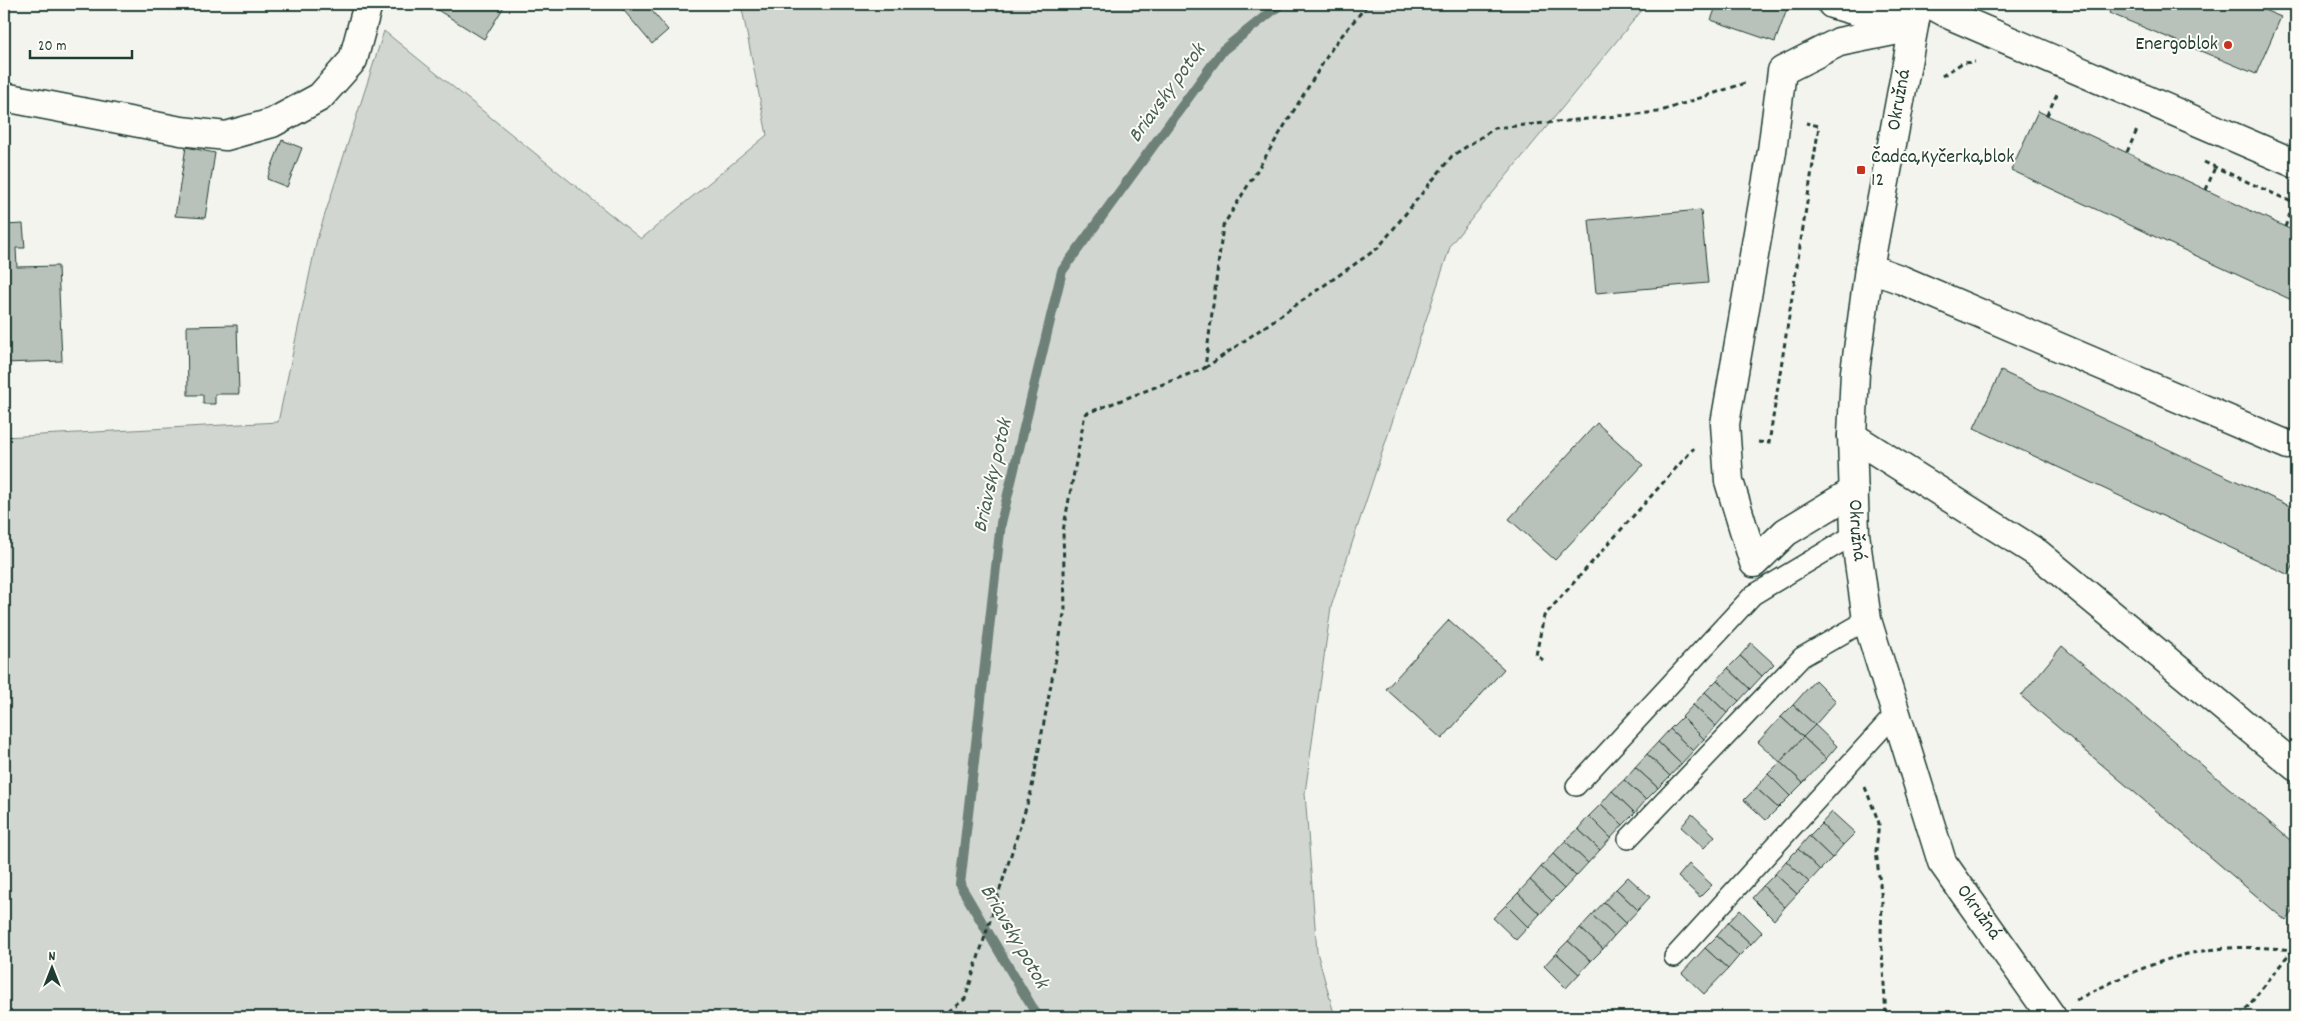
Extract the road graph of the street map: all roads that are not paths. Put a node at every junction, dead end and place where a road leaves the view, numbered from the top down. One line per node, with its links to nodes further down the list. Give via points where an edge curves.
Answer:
1 (368, 4): 5 (street, via 353,60 320,96 272,123 226,136 181,131)
2 (1832, 4): 4 (street)
3 (1930, 4): 6 (street)
4 (1916, 15): 7 (street, Okružná); 10 (street, via 1839,42 1782,71 1772,151 1725,424 1729,481 1754,563 1786,532)
5 (4, 97)
6 (2296, 164)
7 (1869, 268): 8 (street, Okružná, via 1855,372); 9 (street)
8 (1852, 436): 10 (street, Okružná); 14 (street, via 2037,554)
9 (2288, 446)
10 (1854, 491): 11 (street, Okružná)
11 (1855, 534): 12 (street, Okružná); 15 (lane, via 1753,595)
12 (1867, 620): 13 (street, Okružná); 16 (lane, via 1802,657)
13 (1896, 713): 17 (lane); 18 (street, Okružná, via 1942,862)
14 (2296, 767)
15 (1576, 786)
16 (1628, 839)
17 (1674, 957)
18 (2052, 1017)

